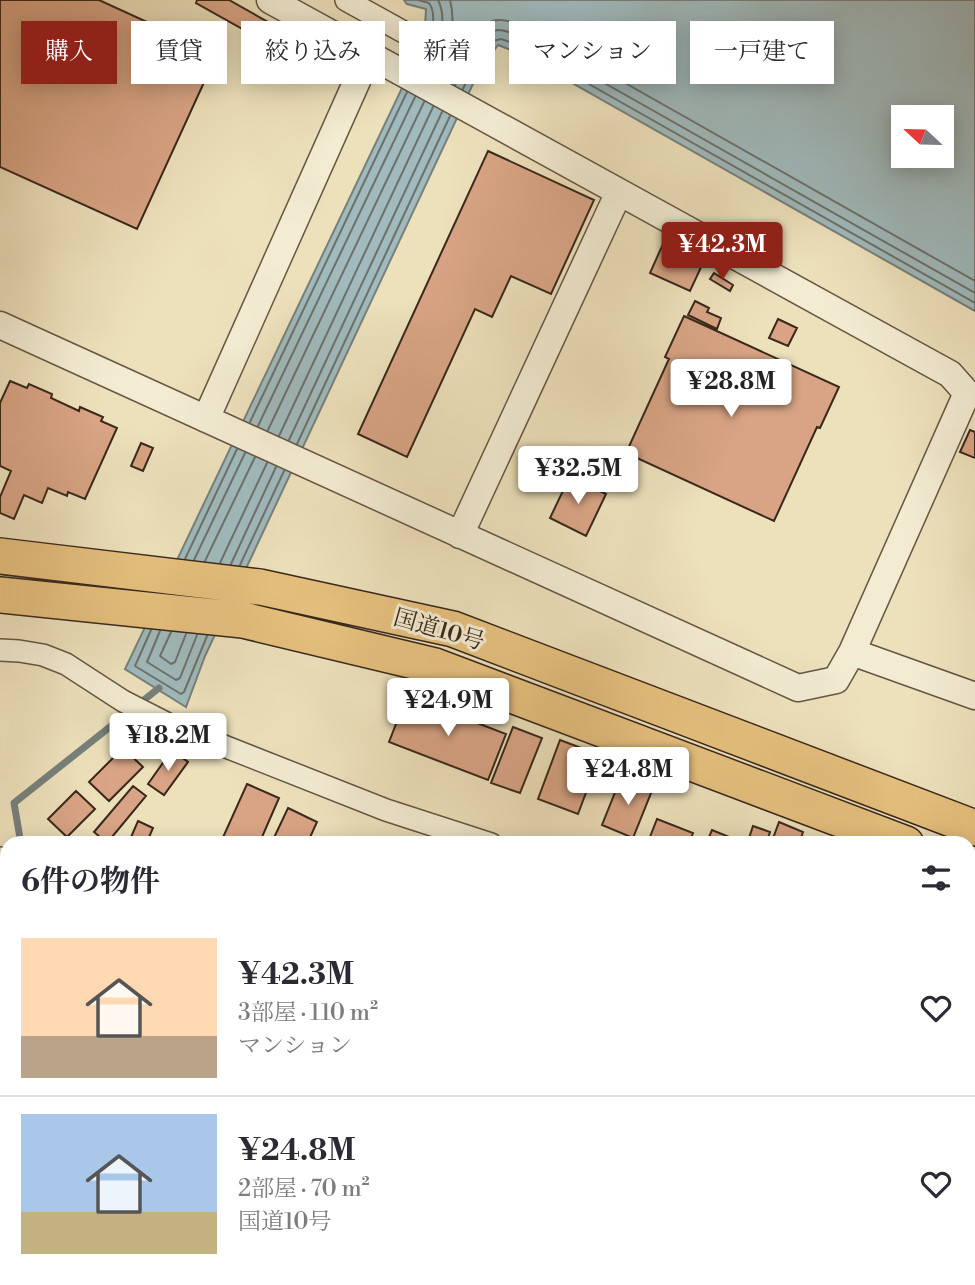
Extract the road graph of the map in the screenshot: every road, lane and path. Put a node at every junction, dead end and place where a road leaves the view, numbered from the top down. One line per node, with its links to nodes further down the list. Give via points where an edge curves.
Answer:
1 (270, 0): 3 (street)
2 (346, 0): 4 (street)
3 (309, 21)
4 (399, 29)
5 (385, 62): 7 (street)
6 (365, 84): 9 (street)
7 (619, 192): 10 (street); 14 (street, via 950,374 967,393)
8 (0, 324): 9 (street)
9 (211, 421): 10 (street)
10 (460, 535): 14 (street, via 798,688 836,680)
11 (0, 556): 16 (highway, 国道10号, via 260,587 453,629)
12 (0, 594): 18 (highway, 国道10号, via 243,620 435,666)
13 (0, 650): 17 (street, via 43,655 66,664 168,724 386,810)
14 (852, 652): 15 (street)
15 (975, 696)
16 (975, 828)
17 (466, 836)
18 (885, 836)

